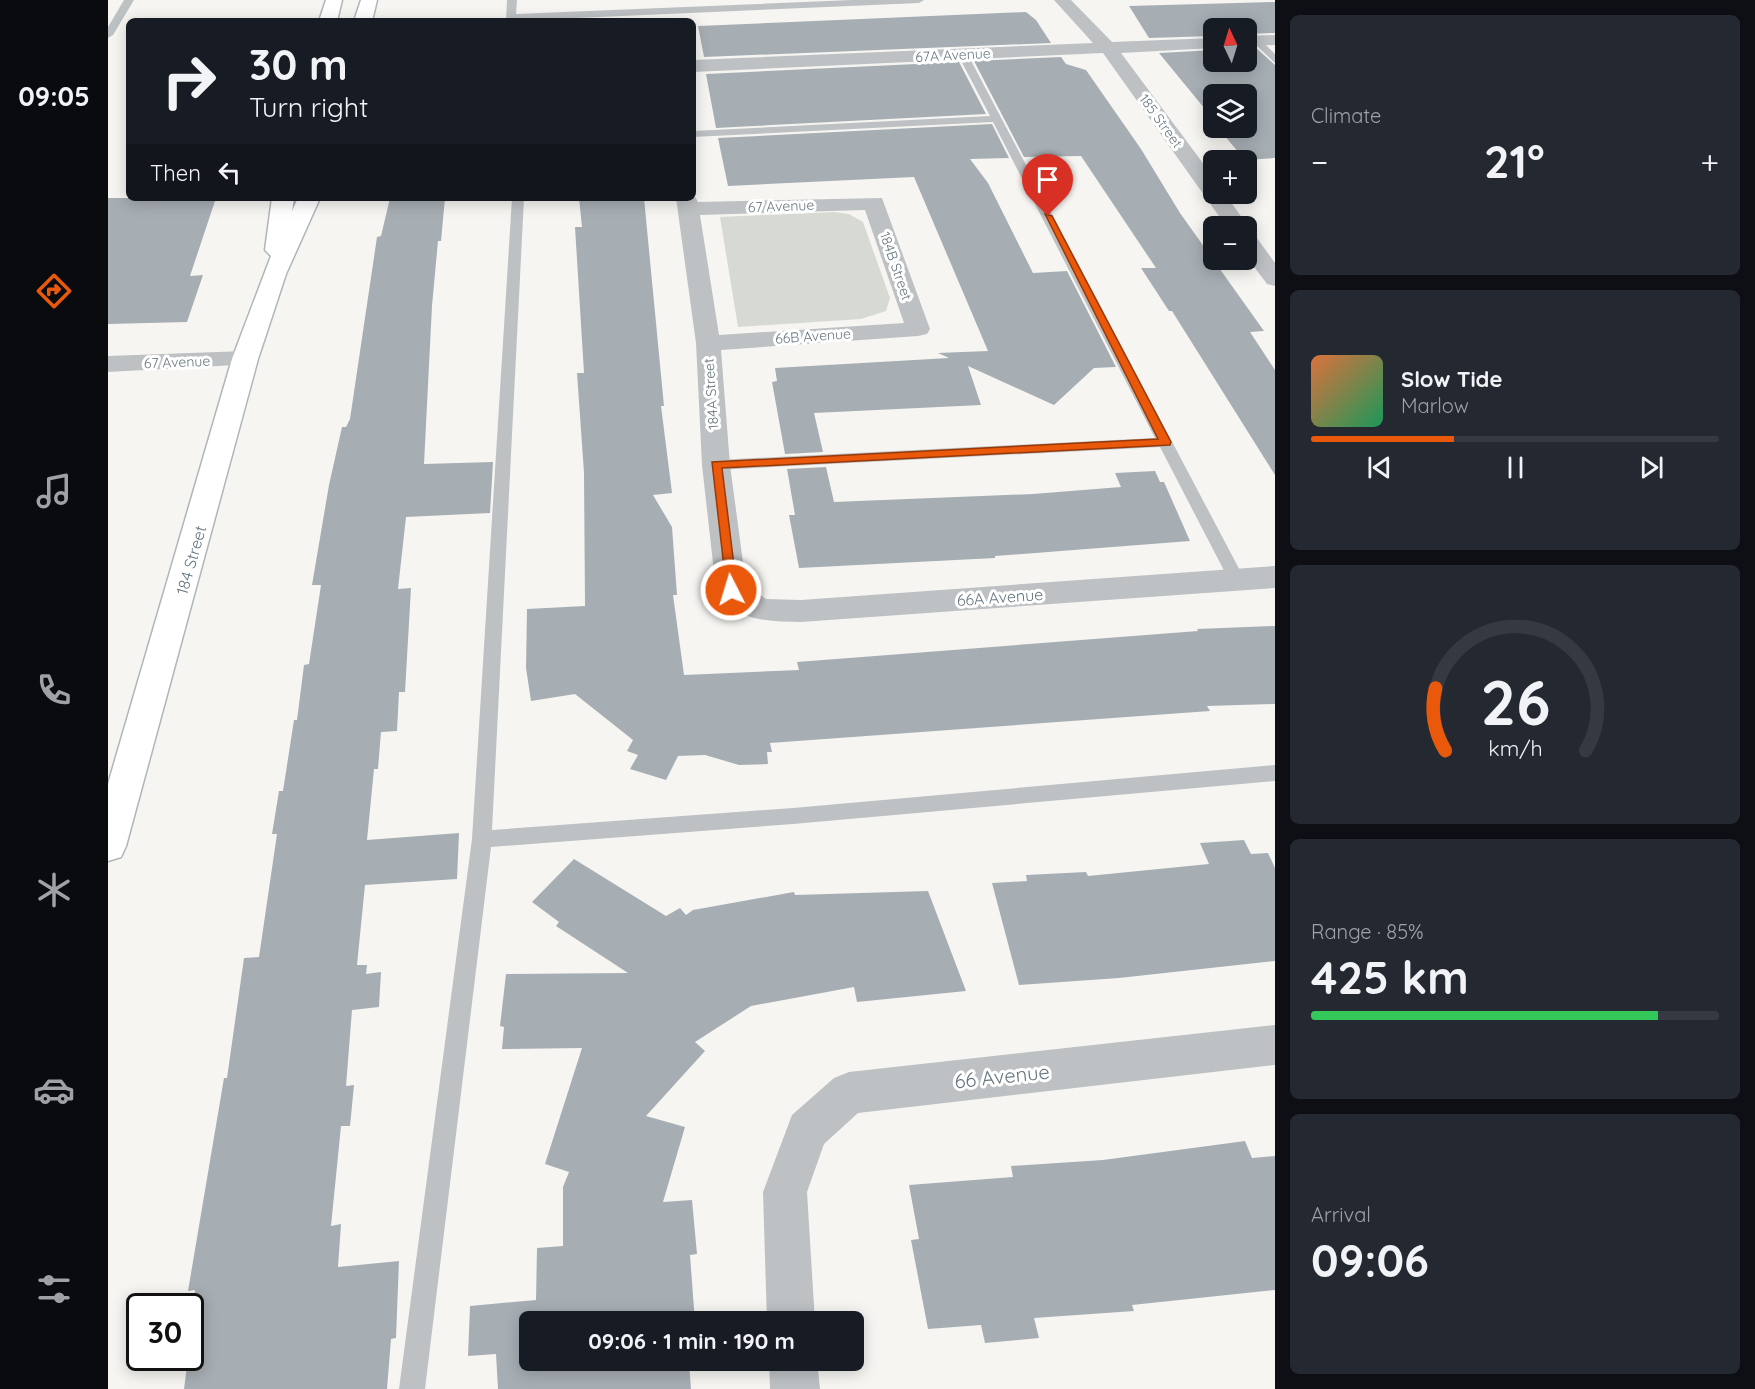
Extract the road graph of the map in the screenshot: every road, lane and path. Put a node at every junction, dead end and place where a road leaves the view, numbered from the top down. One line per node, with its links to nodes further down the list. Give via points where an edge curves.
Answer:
1 (129, 0): 11 (lane)
2 (334, 0): 7 (main road)
3 (369, 0): 8 (main road)
4 (512, 0): 9 (lane)
5 (919, 0): 10 (lane)
6 (1062, 0): 14 (street, 185 Street)
7 (329, 18)
8 (364, 18)
9 (511, 18)
10 (532, 18)
11 (108, 35)
12 (1260, 41): 16 (lane)
13 (1203, 44): 14 (street, 67A Avenue)
14 (1108, 48): 15 (street, 67A Avenue); 20 (street, 185 Street)
15 (963, 55): 17 (street, 67A Avenue); 18 (lane)
16 (1275, 60)
17 (696, 66)
18 (997, 119): 19 (lane); 33 (lane)
19 (696, 134)
20 (1203, 178)
21 (283, 201): 27 (main road, 184 Street)
22 (308, 201): 27 (main road, 184 Street)
23 (518, 201): 39 (lane)
24 (874, 203): 25 (street, 67 Avenue); 29 (street, 184B Street)
25 (688, 204): 30 (street, 184A Street)
26 (1257, 254): 28 (street)
27 (274, 274): 31 (main road, 184 Street)
28 (1275, 279)
29 (918, 329): 30 (street, 66B Avenue)
30 (708, 343): 34 (street, 184A Street)
31 (245, 359): 32 (street, 67 Avenue); 40 (main road, 184 Street)
32 (108, 364)
33 (1166, 442): 34 (lane); 36 (lane)
34 (716, 465): 37 (street, 184A Street)
35 (1275, 577): 36 (street, 66A Avenue)
36 (1237, 580): 37 (street, 66A Avenue, via 801,611 759,610)
37 (731, 590)
38 (1275, 773): 39 (lane)
39 (482, 839): 44 (lane)
40 (108, 846)
41 (1275, 1045): 42 (street, 66 Avenue, via 849,1093 807,1130 785,1192)
42 (790, 1311)
43 (794, 1371): 45 (street)
44 (412, 1389)
45 (795, 1389)

